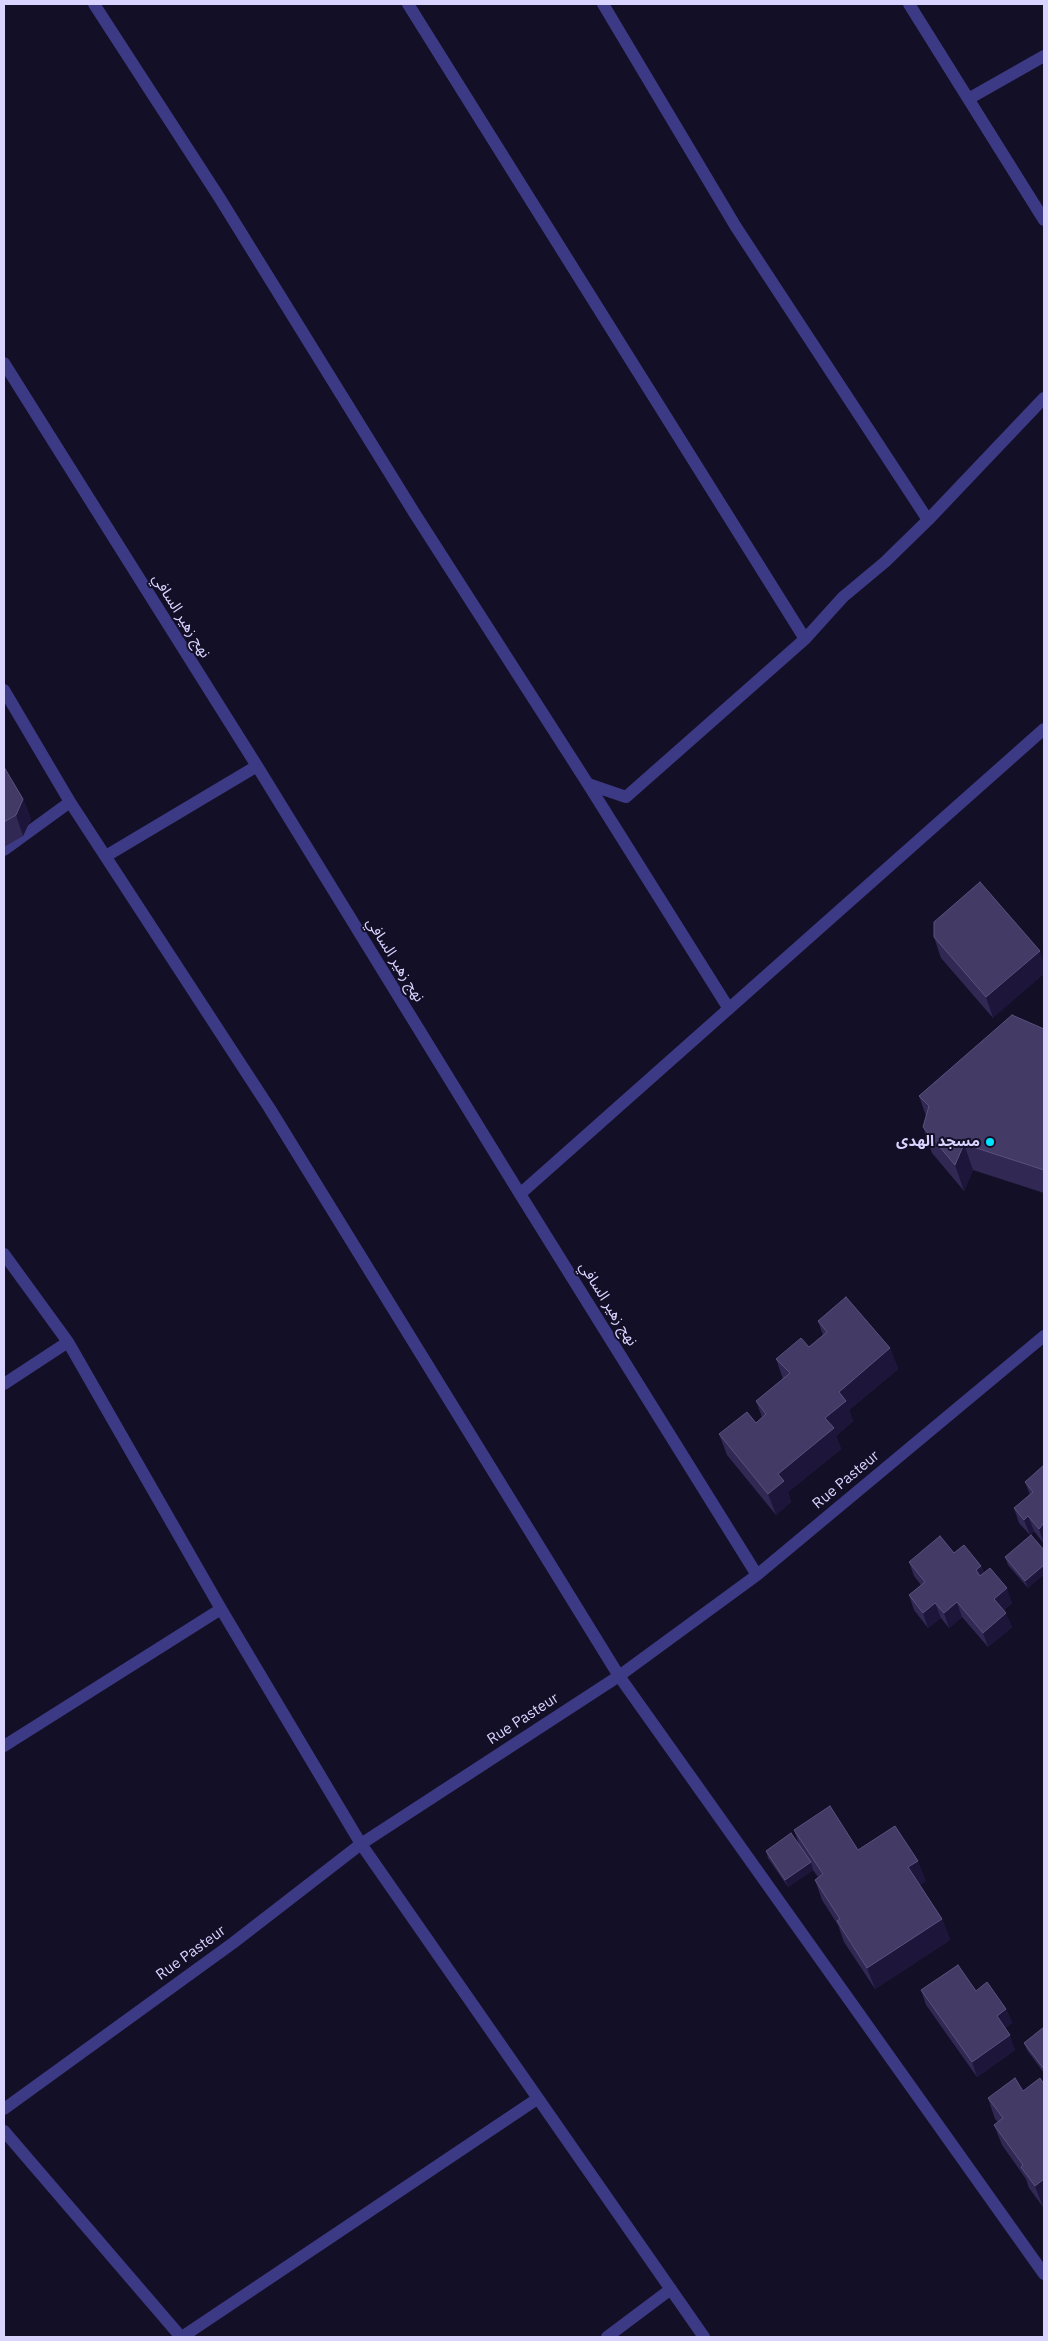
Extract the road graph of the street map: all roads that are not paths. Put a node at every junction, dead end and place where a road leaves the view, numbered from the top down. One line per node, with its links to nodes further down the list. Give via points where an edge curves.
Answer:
1 (94, 4): 15 (street)
2 (408, 4): 11 (street)
3 (603, 4): 10 (street, via 736,227)
4 (909, 4): 6 (street)
5 (1044, 56): 6 (street)
6 (970, 98): 7 (street)
7 (1044, 220)
8 (4, 363): 14 (street, نهج زهير السافي)
9 (1044, 398): 10 (street)
10 (928, 520): 11 (street, via 843,597)
11 (806, 639): 15 (street, via 626,797)
12 (4, 690): 16 (street)
13 (1044, 729): 19 (street)
14 (257, 766): 18 (street); 20 (street, نهج زهير السافي)
15 (588, 784): 19 (street)
16 (70, 802): 17 (street); 18 (street)
17 (4, 850)
18 (106, 856): 27 (street, via 270,1109)
19 (729, 1009): 20 (street)
20 (520, 1194): 25 (street, نهج زهير السافي)
21 (4, 1254): 23 (street)
22 (1044, 1336): 25 (street, Rue Pasteur)
23 (68, 1342): 24 (street); 26 (street)
24 (4, 1384)
25 (757, 1575): 27 (street, Rue Pasteur)
26 (221, 1609): 28 (street); 29 (street)
27 (619, 1676): 29 (street, Rue Pasteur); 33 (street)
28 (4, 1746)
29 (361, 1844): 30 (street); 31 (street, Rue Pasteur, via 233,1943)
30 (536, 2099): 34 (street); 35 (street)
31 (4, 2110)
32 (4, 2131): 35 (street)
33 (1044, 2274)
34 (672, 2288): 36 (street); 37 (street)
35 (182, 2337)
36 (607, 2337)
37 (704, 2337)

